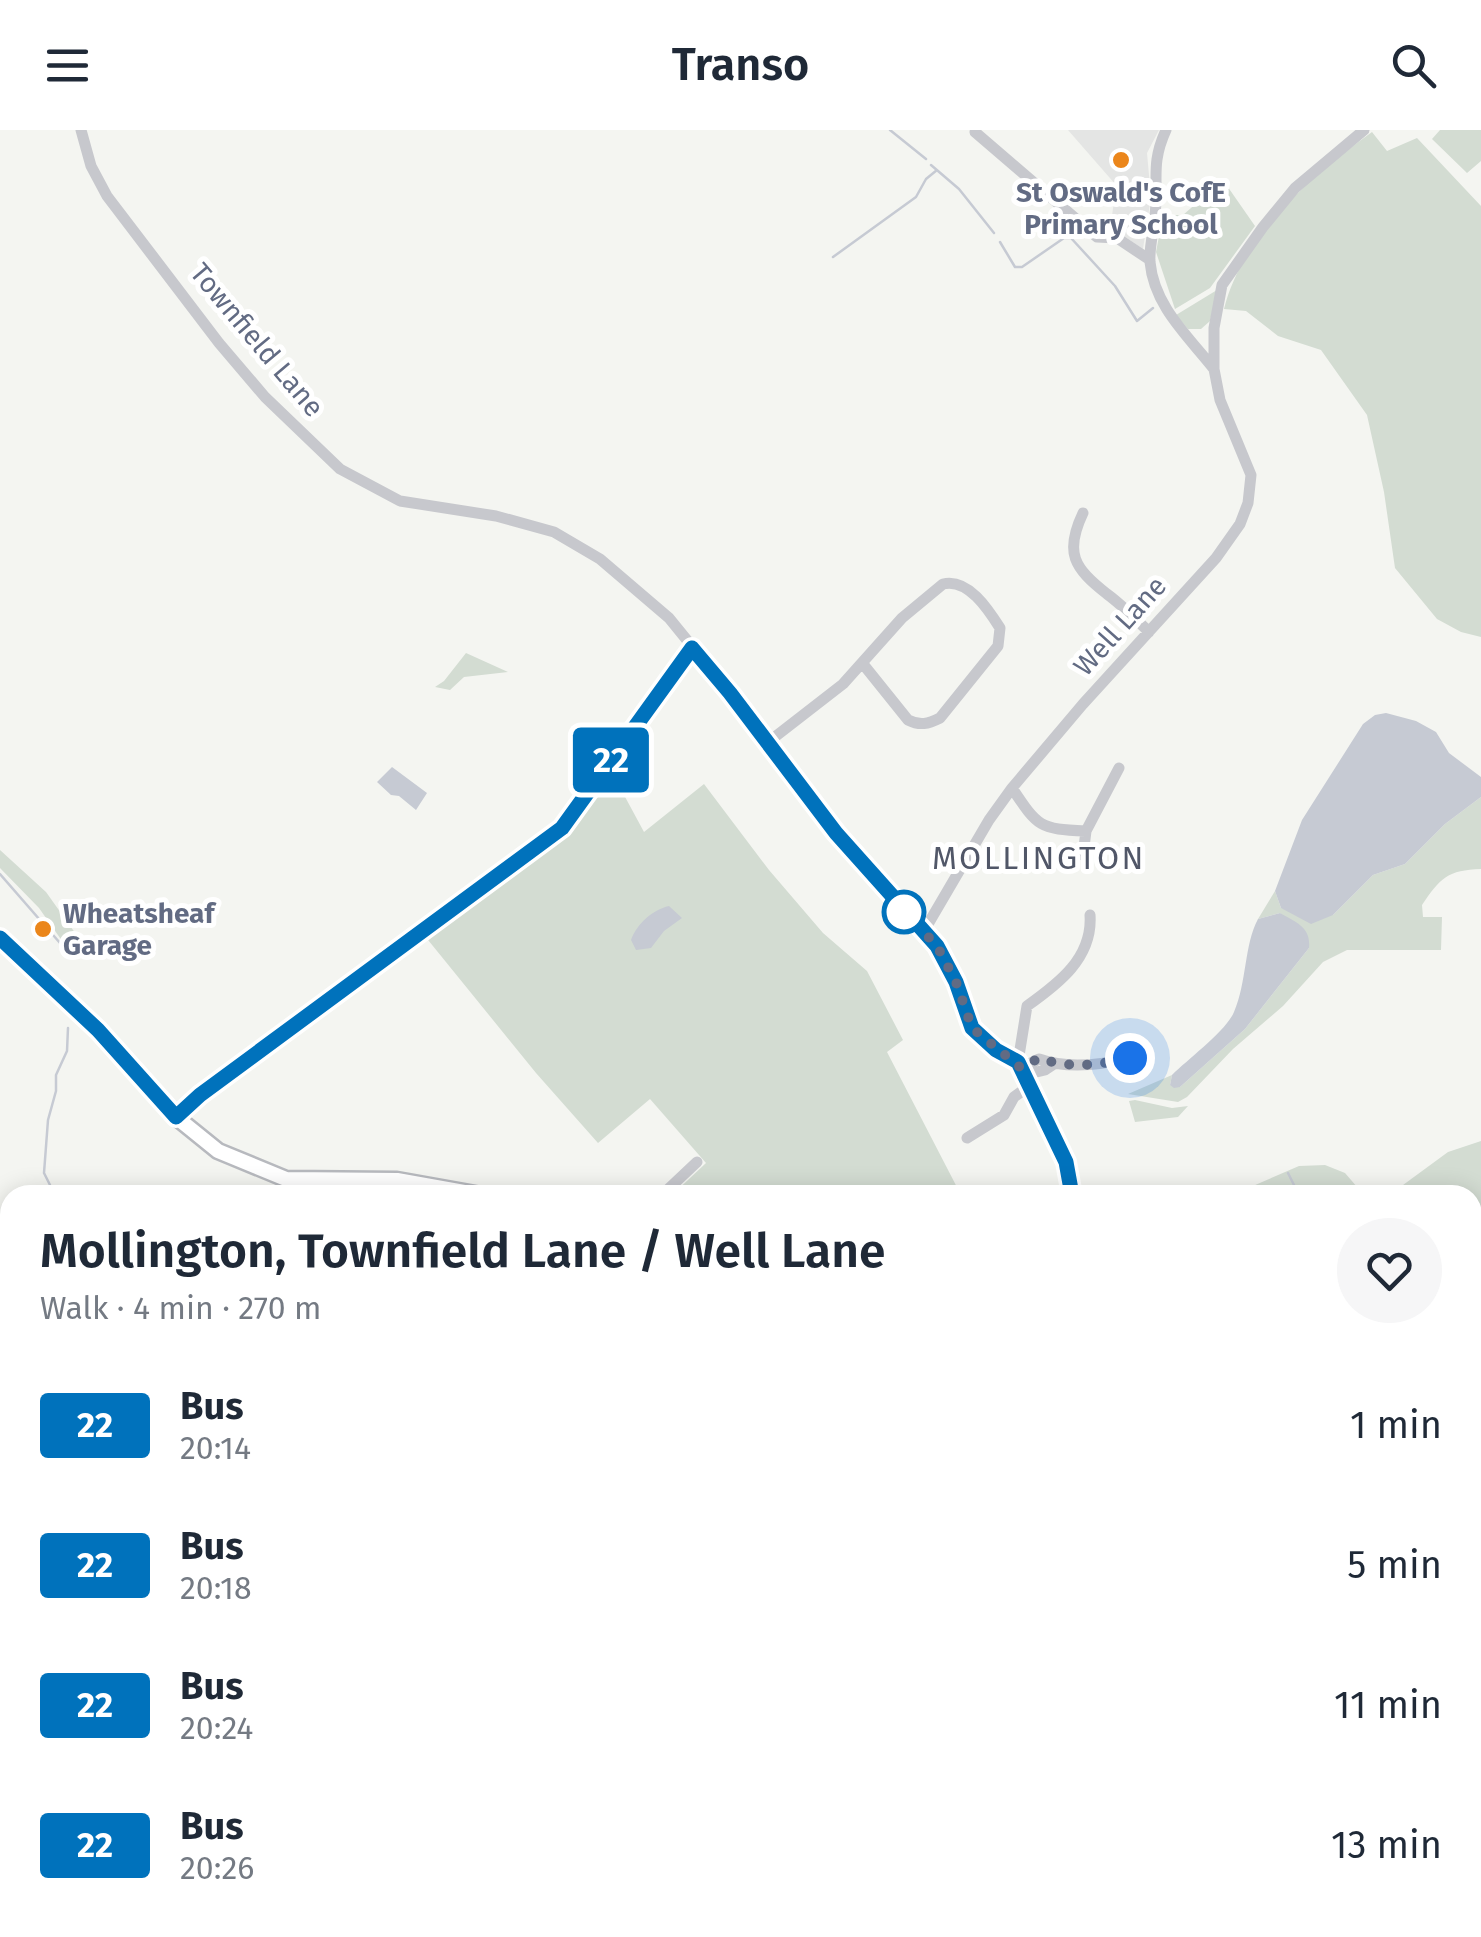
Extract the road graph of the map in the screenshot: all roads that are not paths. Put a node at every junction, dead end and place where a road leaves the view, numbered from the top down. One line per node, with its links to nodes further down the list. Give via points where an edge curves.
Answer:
1 (80, 130): 11 (street, Townfield Lane, via 106,196 218,343 340,468 400,501 554,532 643,592)
2 (1166, 130): 5 (street, via 1156,153)
3 (1364, 130): 6 (street, Well Lane, via 1295,188 1262,226 1222,285)
4 (975, 132): 5 (street, via 1097,237 1117,238)
5 (1150, 260): 7 (street, via 1158,292)
6 (1214, 328): 7 (street); 8 (street, Well Lane)
7 (1188, 340): 8 (street)
8 (1214, 369): 10 (street, Well Lane, via 1251,476 1248,503 1216,558)
9 (1082, 513): 10 (street, via 1074,531 1076,562)
10 (1149, 632): 15 (street, Well Lane)
11 (692, 648): 13 (street, Townfield Lane); 23 (street, via 562,828)
12 (863, 664): 12 (street, via 943,584 961,585 1000,628 998,646 931,723 908,720); 13 (street)
13 (767, 743): 19 (street, Townfield Lane, via 836,833)
14 (1120, 768): 16 (street)
15 (1012, 788): 16 (street, via 1038,823); 19 (street, Well Lane)
16 (1086, 832): 17 (street)
17 (1083, 855)
18 (1090, 915): 22 (street, via 1068,975 1027,1006)
19 (924, 930): 22 (street, Townfield Lane, via 956,982 972,1028)
20 (0, 938): 23 (main road, via 98,1030)
21 (1130, 1058): 22 (street, via 1054,1064 1039,1058)
22 (1023, 1073): 24 (street, via 1004,1114); 28 (street, Townfield Lane, via 1066,1162)
23 (176, 1117): 26 (main road, via 218,1150 286,1179)
24 (967, 1138)
25 (697, 1162): 27 (street)
26 (426, 1185)
27 (673, 1185)
28 (1070, 1185)

